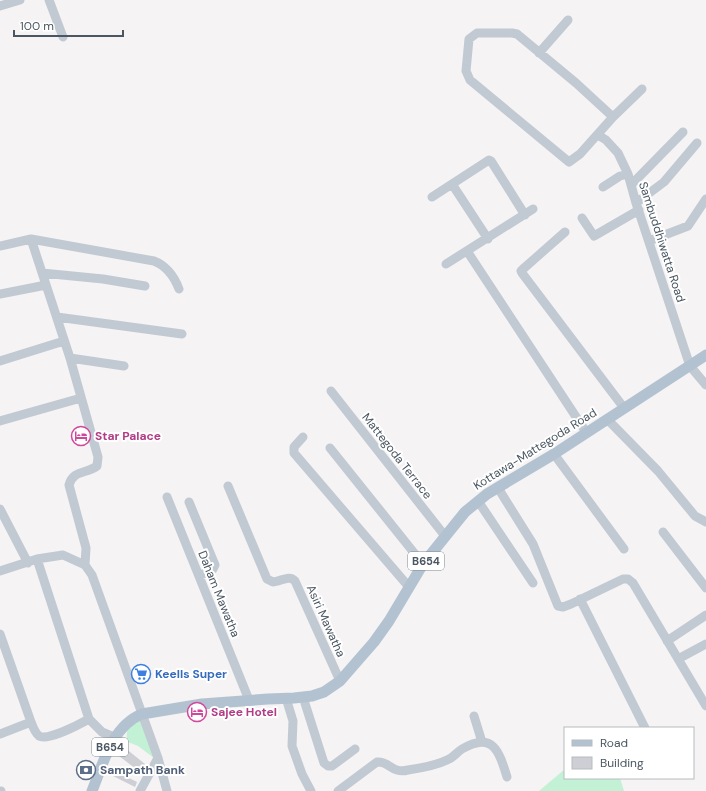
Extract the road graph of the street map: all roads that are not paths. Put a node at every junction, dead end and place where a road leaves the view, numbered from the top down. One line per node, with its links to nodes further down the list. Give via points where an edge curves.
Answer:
1 (20, 0): 3 (street)
2 (49, 0): 5 (street)
3 (0, 6)
4 (568, 20): 6 (street)
5 (63, 37)
6 (539, 53): 8 (street); 10 (street, via 512,32 477,33 469,39 466,71 470,80 569,162)
7 (642, 89): 8 (street)
8 (613, 117): 10 (street)
9 (683, 132): 14 (street)
10 (598, 135): 12 (street, Sambuddhiwatta Road, via 618,153)
11 (697, 143): 18 (street, via 664,182)
12 (628, 174): 14 (street, Sambuddhiwatta Road); 15 (street, via 620,176)
13 (452, 184): 16 (street); 20 (street, via 487,160 491,161); 24 (street)
14 (631, 185): 18 (street, Sambuddhiwatta Road)
15 (604, 187)
16 (432, 197)
17 (706, 200): 25 (street, via 688,226)
18 (637, 207): 21 (street, via 594,236); 25 (street, Sambuddhiwatta Road)
19 (533, 209): 20 (street)
20 (525, 214): 24 (street)
21 (582, 218)
22 (565, 232): 45 (street, via 521,271)
23 (31, 239): 26 (street); 29 (street); 32 (street, via 154,261 170,272)
24 (488, 239): 27 (street)
25 (649, 241): 41 (street, Sambuddhiwatta Road)
26 (0, 246)
27 (467, 251): 28 (street); 48 (street)
28 (446, 264)
29 (42, 273): 30 (street); 31 (street)
30 (46, 285): 33 (street); 34 (street)
31 (144, 286)
32 (179, 289)
33 (0, 294)
34 (56, 317): 35 (street); 36 (street)
35 (182, 334)
36 (64, 341): 38 (street); 39 (street)
37 (706, 355): 41 (main road, Kottawa-Mattegoda Road / B654)
38 (70, 358): 40 (street); 44 (street)
39 (0, 361)
40 (124, 366)
41 (690, 366): 42 (street); 45 (main road, Kottawa-Mattegoda Road / B654)
42 (706, 385)
43 (331, 392): 60 (street, Mattegoda Terrace)
44 (81, 398): 47 (street); 65 (street, via 98,457 97,466 74,475 70,485 86,548)
45 (624, 408): 46 (main road, Kottawa-Mattegoda Road / B654)
46 (607, 419): 48 (main road, Kottawa-Mattegoda Road / B654); 58 (street, via 658,471 695,516)
47 (0, 421)
48 (586, 432): 51 (main road, Kottawa-Mattegoda Road / B654)
49 (304, 437): 69 (street, via 294,448 294,453)
50 (330, 448): 64 (street)
51 (554, 454): 53 (main road, Kottawa-Mattegoda Road / B654); 61 (street)
52 (228, 486): 77 (street, Asiri Mawatha, via 267,579 273,582 288,578 295,581)
53 (498, 488): 55 (main road, Kottawa-Mattegoda Road / B654); 71 (street, via 533,544 558,606 563,607)
54 (167, 497): 67 (street, Daham Mawatha)
55 (478, 501): 60 (main road, Kottawa-Mattegoda Road / B654); 68 (street)
56 (189, 502): 67 (street, via 215,565 213,569)
57 (0, 509): 63 (street)
58 (706, 522)
59 (663, 532): 70 (street)
60 (445, 536): 64 (main road, Kottawa-Mattegoda Road / B654)
61 (624, 549)
62 (36, 559): 63 (street); 65 (street, via 63,555); 86 (street)
63 (28, 562): 66 (street)
64 (423, 564): 69 (main road, Kottawa-Mattegoda Road / B654)
65 (85, 565): 84 (street, via 92,575)
66 (0, 571)
67 (199, 576): 82 (street, Daham Mawatha)
68 (533, 584)
69 (409, 588): 77 (main road, Kottawa-Mattegoda Road / B654, via 374,642)
70 (706, 588)
71 (580, 599): 74 (street, via 628,579 633,583); 88 (street)
72 (706, 615): 74 (street)
73 (0, 634): 87 (street)
74 (667, 641): 76 (street)
75 (706, 644): 76 (street)
76 (678, 659): 79 (street)
77 (340, 682): 80 (main road, Kottawa-Mattegoda Road / B654, via 324,692)
78 (706, 688): 79 (street)
79 (697, 692): 83 (street)
80 (303, 697): 81 (main road, Kottawa-Mattegoda Road / B654); 92 (street, via 324,763 332,766)
81 (286, 698): 82 (main road, Kottawa-Mattegoda Road / B654); 98 (street, via 293,726 292,746)
82 (249, 700): 84 (main road, Kottawa-Mattegoda Road / B654, via 202,704)
83 (706, 706)
84 (142, 714): 90 (main road, B654, via 125,725); 93 (street)
85 (474, 716): 91 (street)
86 (89, 720): 87 (street, via 55,735 42,737 37,735); 90 (street, via 102,732)
87 (31, 722): 89 (street)
88 (644, 727)
89 (0, 734)
90 (114, 737): 95 (main road, B654)
91 (482, 742): 94 (street, via 488,742 495,747); 99 (street, via 462,749 447,760 434,765 400,772 377,762)
92 (355, 749)
93 (158, 758): 96 (street); 97 (street)
94 (508, 777)
95 (92, 791)
96 (140, 791)
97 (167, 791)
98 (311, 791)
99 (338, 791)

